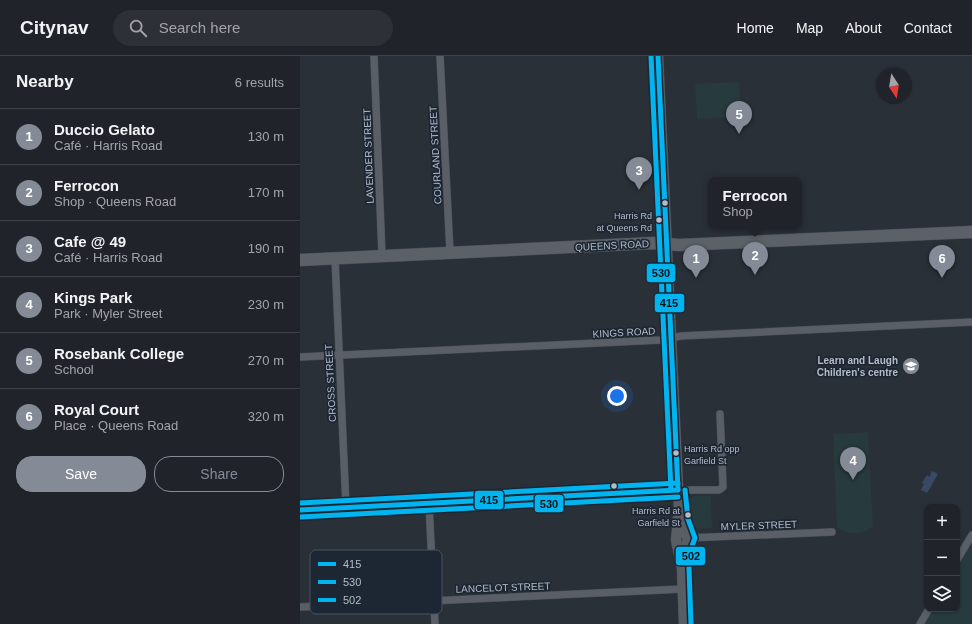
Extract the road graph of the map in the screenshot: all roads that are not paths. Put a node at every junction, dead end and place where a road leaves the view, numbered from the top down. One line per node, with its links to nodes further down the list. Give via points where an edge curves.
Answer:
1 (374, 56): 8 (street, LAVENDER STREET)
2 (440, 56): 6 (street, COURLAND STREET)
3 (658, 56): 5 (main road)
4 (972, 232): 5 (main road, QUEENS ROAD)
5 (666, 244): 6 (main road, QUEENS ROAD); 12 (main road)
6 (450, 252): 8 (main road, QUEENS ROAD)
7 (300, 255): 10 (street)
8 (382, 255): 9 (main road, QUEENS ROAD)
9 (335, 258): 10 (main road, QUEENS ROAD); 13 (street, CROSS STREET)
10 (300, 260)
11 (972, 322): 12 (street, KINGS ROAD)
12 (671, 338): 13 (street, KINGS ROAD, via 654,341); 16 (main road)
13 (339, 355): 14 (street, KINGS ROAD); 18 (street, CROSS STREET)
14 (300, 357)
15 (720, 414): 16 (street, via 723,487 719,490)
16 (678, 490): 17 (main road); 22 (main road)
17 (429, 504): 18 (main road); 23 (street)
18 (346, 507): 19 (main road)
19 (300, 510)
20 (832, 532): 22 (street, MYLER STREET)
21 (972, 535): 24 (street)
22 (683, 539): 25 (main road)
23 (431, 550)
24 (960, 555)
25 (683, 589): 26 (street, LANCELOT STREET); 32 (main road)
26 (442, 600)
27 (310, 606): 28 (street, LANCELOT STREET)
28 (300, 607)
29 (926, 612): 33 (street)
30 (435, 614): 31 (street)
31 (435, 624)
32 (684, 624)
33 (920, 624)

